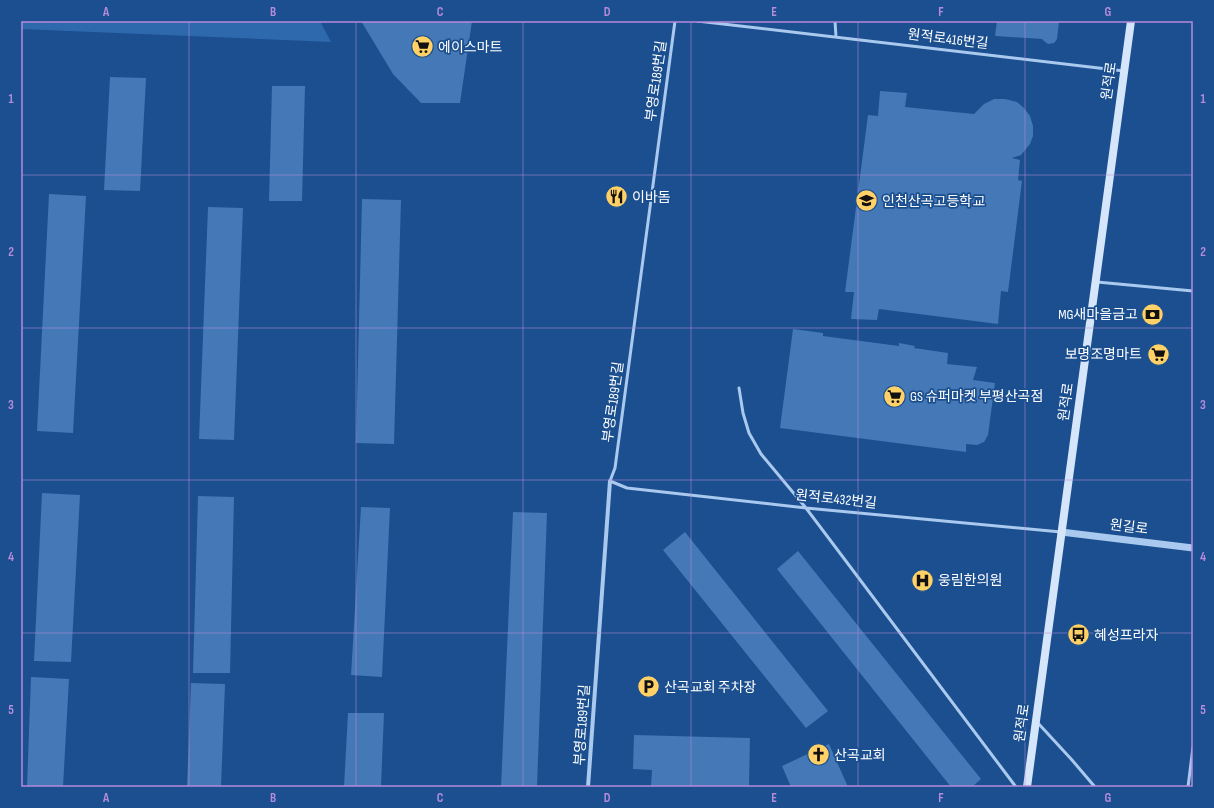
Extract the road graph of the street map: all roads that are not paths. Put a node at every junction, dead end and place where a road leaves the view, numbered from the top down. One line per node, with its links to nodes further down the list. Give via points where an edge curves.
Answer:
1 (675, 21): 10 (lane, 부영로189번길, via 615,468)
2 (697, 21): 5 (lane, 원적로416번길)
3 (835, 21): 5 (lane)
4 (1131, 21): 6 (main road, 원적로)
5 (836, 37): 6 (lane, 원적로416번길)
6 (1124, 71): 7 (main road, 원적로)
7 (1095, 282): 8 (lane); 12 (main road, 원적로)
8 (1193, 291)
9 (739, 388): 11 (lane, via 743,413 752,439 761,454)
10 (610, 481): 11 (lane, 원적로432번길, via 627,488); 16 (street, 부영로189번길)
11 (806, 508): 12 (lane, 원적로432번길); 17 (lane)
12 (1062, 532): 13 (street, 원길로); 14 (main road, 원적로)
13 (1193, 548)
14 (1036, 721): 18 (main road, 원적로); 19 (lane)
15 (1193, 747): 20 (lane)
16 (588, 787)
17 (1016, 787)
18 (1027, 787)
19 (1095, 787)
20 (1188, 787)

